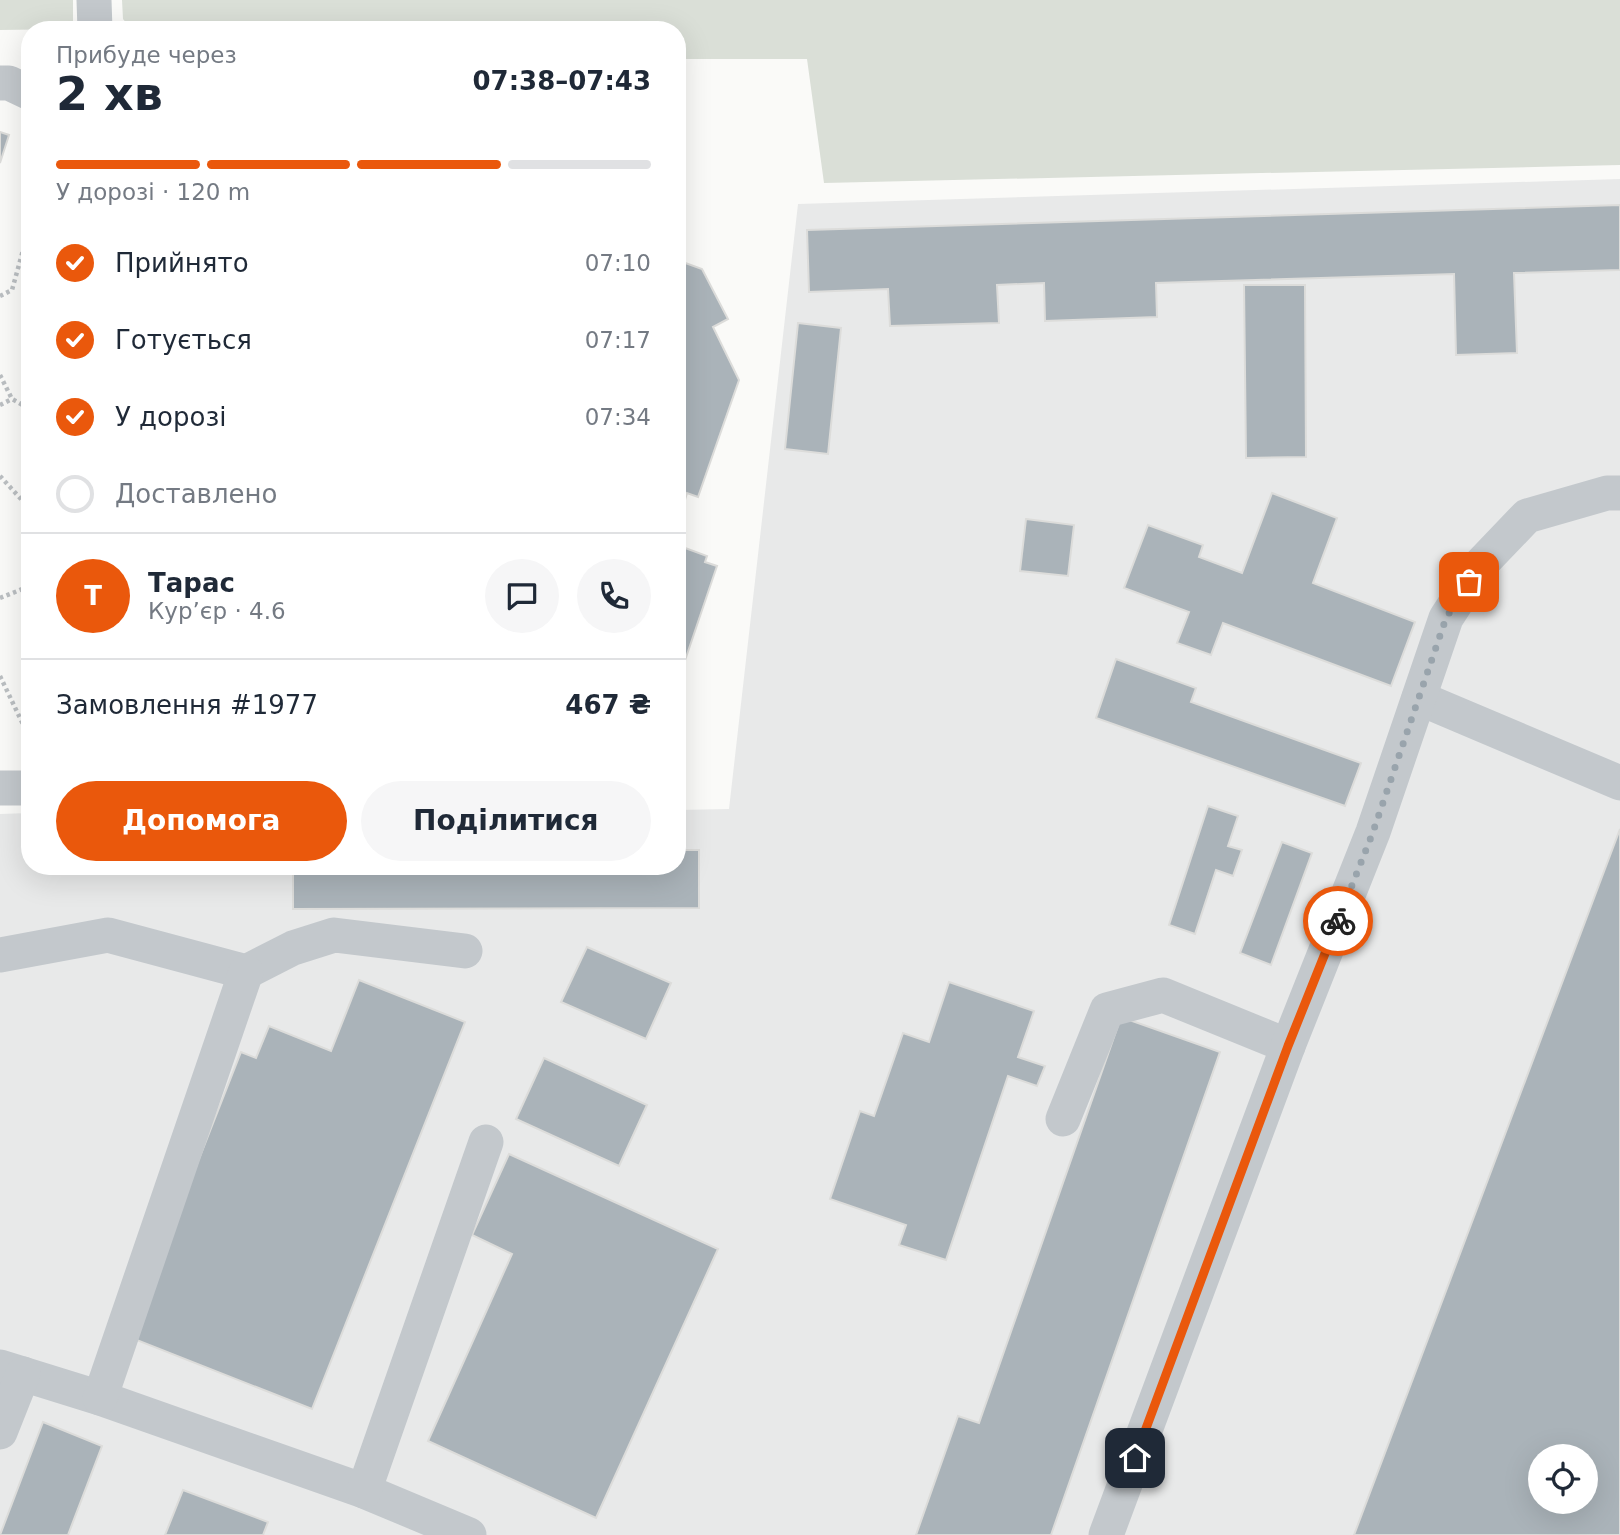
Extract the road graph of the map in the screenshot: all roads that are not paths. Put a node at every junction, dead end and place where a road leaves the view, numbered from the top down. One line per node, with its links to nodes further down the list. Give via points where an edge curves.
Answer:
1 (94, 0): 2 (lane)
2 (95, 21)
3 (0, 83): 4 (lane)
4 (21, 89)
5 (1620, 493): 6 (lane, via 1527,516 1481,564 1446,618)
6 (1419, 698): 7 (lane); 13 (lane, via 1373,832)
7 (1620, 783)
8 (0, 788): 9 (lane)
9 (21, 788)
10 (465, 951): 12 (lane, via 334,935 293,948)
11 (0, 955): 12 (lane, via 108,935)
12 (246, 972): 17 (lane)
13 (1288, 1046): 14 (lane, via 1163,995 1107,1010); 21 (lane)
14 (1063, 1119)
15 (486, 1142): 19 (lane)
16 (12, 1371): 17 (lane); 18 (lane)
17 (100, 1398): 19 (lane)
18 (0, 1432)
19 (364, 1491): 20 (lane)
20 (469, 1535)
21 (1106, 1535)

